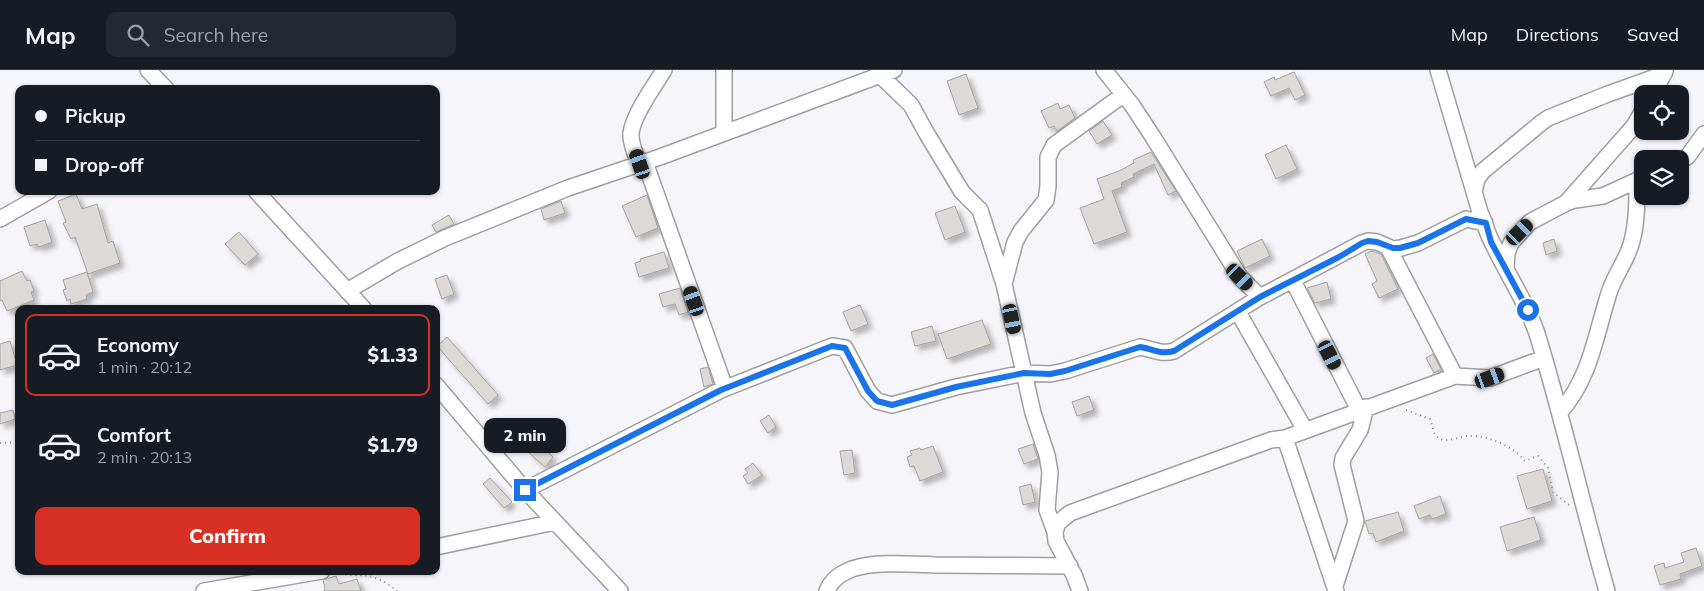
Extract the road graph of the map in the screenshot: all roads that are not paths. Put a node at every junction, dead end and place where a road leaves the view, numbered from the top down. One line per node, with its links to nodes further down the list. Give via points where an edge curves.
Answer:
1 (148, 70): 8 (street)
2 (664, 70): 15 (street, via 639,113 631,134)
3 (724, 70): 12 (street)
4 (1104, 70): 10 (street)
5 (1438, 70): 17 (street)
6 (884, 72): 12 (street); 27 (street, via 912,105 962,192 980,210)
7 (1665, 72): 9 (street); 17 (street, via 1541,122 1483,171 1477,178)
8 (162, 85)
9 (1658, 85)
10 (1124, 95): 27 (street, via 1054,145 1048,157 1046,200 1015,242); 29 (street, via 1240,277)
11 (1634, 126): 20 (street)
12 (724, 133): 15 (street)
13 (1704, 134): 14 (street)
14 (1689, 155)
15 (642, 163): 28 (street, via 568,188 445,238); 35 (street)
16 (1634, 182): 20 (street, via 1603,196)
17 (1474, 192): 23 (street)
18 (43, 195): 22 (street)
19 (260, 195): 28 (street)
20 (1566, 203): 25 (street, via 1530,222 1520,232 1507,252)
21 (1637, 205): 38 (street, via 1632,242 1611,288 1593,350 1577,390)
22 (0, 219)
23 (1486, 223): 24 (street, via 1466,219 1418,243 1400,248); 25 (street, via 1491,242)
24 (1388, 247): 26 (street, via 1377,242 1362,243); 34 (street)
25 (1506, 269): 32 (street, via 1528,310)
26 (1293, 281): 29 (street); 37 (street)
27 (1004, 284): 33 (street)
28 (347, 291): 30 (street)
29 (1260, 297): 31 (street)
30 (360, 305)
31 (1238, 312): 33 (street, via 1174,351 1161,353 1140,347 1065,371); 39 (street)
32 (1544, 358): 34 (street, via 1490,378); 38 (street)
33 (1024, 373): 35 (street, via 892,405 877,401 868,391 845,348 832,346); 43 (street, via 1032,413 1047,455 1050,472 1047,510)
34 (1455, 376): 37 (street)
35 (726, 388): 41 (street)
36 (440, 390): 41 (street)
37 (1362, 409): 39 (street); 47 (street, via 1360,430 1342,464 1356,521)
38 (1560, 412): 52 (street)
39 (1305, 430): 40 (street)
40 (1285, 438): 43 (street, via 1271,440 1070,513 1058,524); 47 (street)
41 (525, 490): 42 (street)
42 (555, 522): 44 (street); 49 (street)
43 (1055, 532): 45 (street)
44 (440, 546)
45 (1070, 566): 50 (street, via 866,566 838,575); 51 (street)
46 (298, 575): 48 (street)
47 (1335, 588)
48 (204, 591)
49 (620, 591)
50 (827, 591)
51 (1080, 591)
52 (1607, 591)

